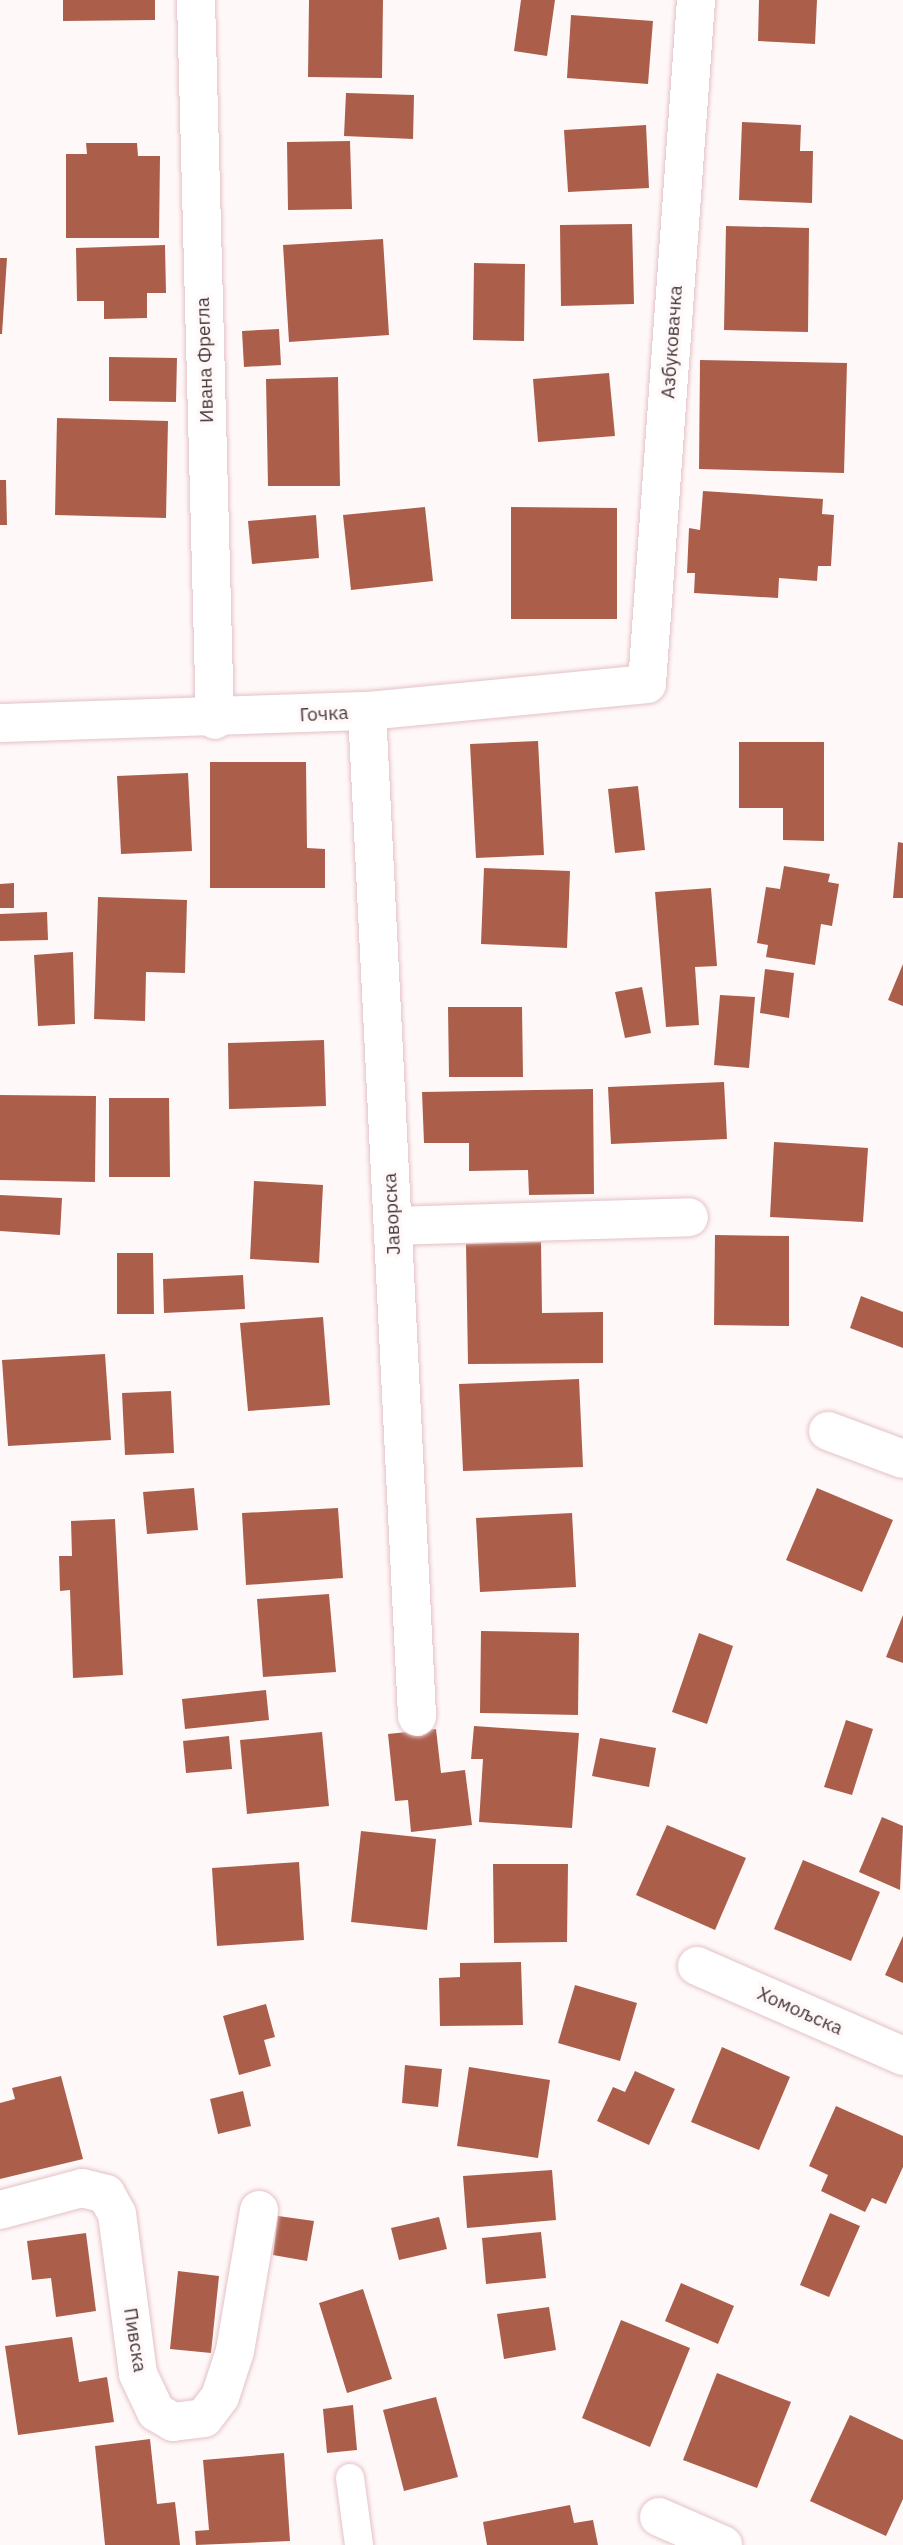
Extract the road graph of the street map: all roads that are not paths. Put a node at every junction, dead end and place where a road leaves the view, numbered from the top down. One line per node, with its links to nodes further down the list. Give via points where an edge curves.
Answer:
1 (196, 0): 5 (street, Ивана Фрегла)
2 (696, 0): 3 (street, Азбуковачка)
3 (648, 684): 4 (street, Гочка)
4 (367, 711): 5 (street, Гочка); 8 (street, Јаворска)
5 (215, 720): 6 (street, Гочка)
6 (0, 723)
7 (689, 1217): 8 (street)
8 (393, 1226): 11 (street, Јаворска)
9 (828, 1431): 10 (street)
10 (903, 1459)
11 (417, 1717)
12 (697, 1966): 13 (street, Хомољска)
13 (903, 2056)
14 (0, 2210): 15 (street, Пивска, via 82,2188 106,2194 117,2214 138,2374 156,2412 173,2422 204,2418 220,2397 235,2351)
15 (258, 2210)
16 (349, 2478): 18 (lane)
17 (659, 2517): 19 (street)
18 (359, 2545)
19 (723, 2545)

